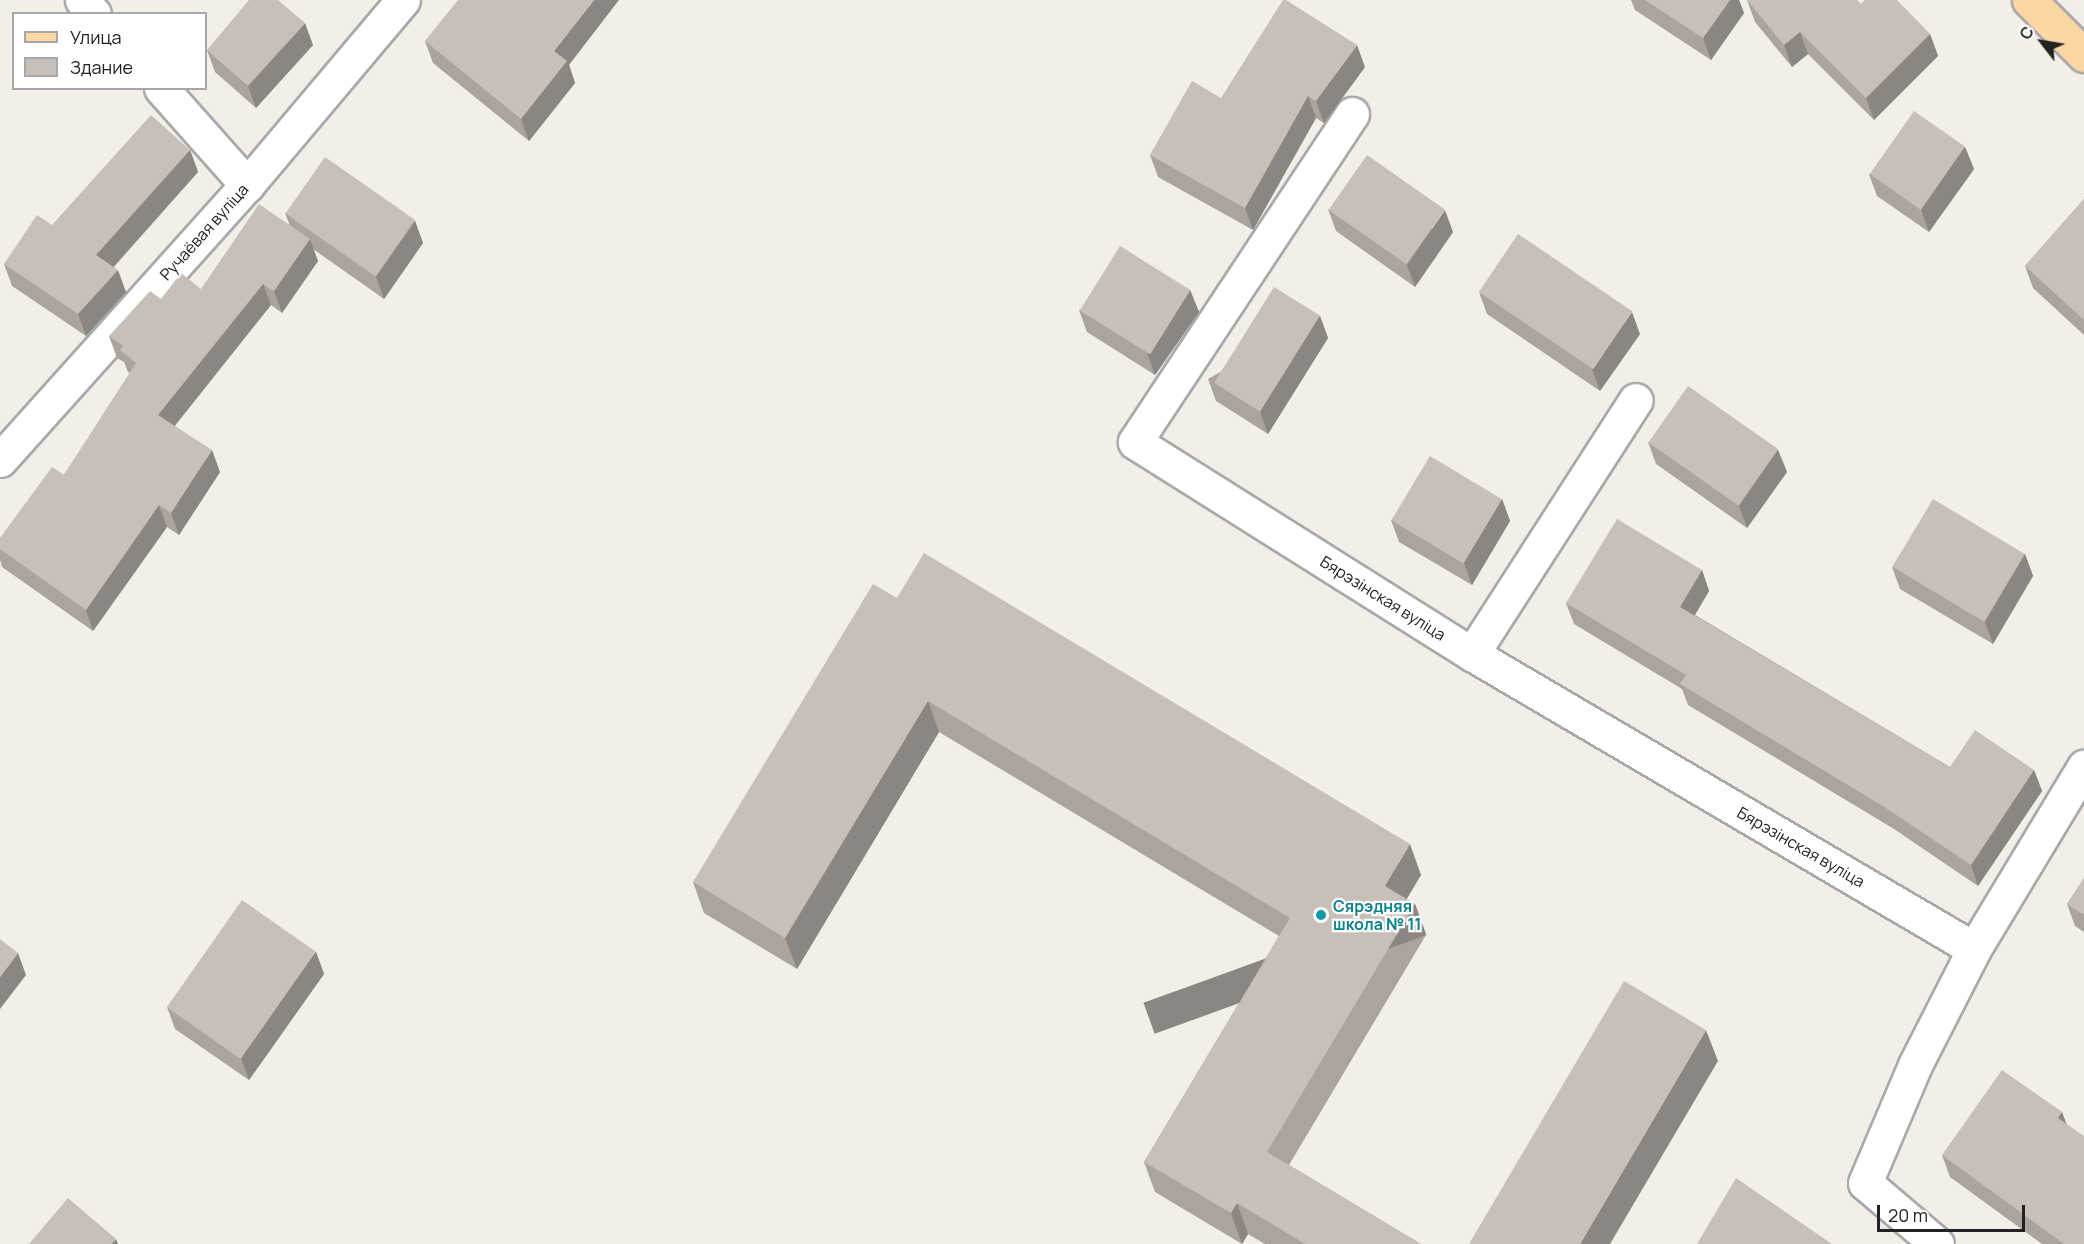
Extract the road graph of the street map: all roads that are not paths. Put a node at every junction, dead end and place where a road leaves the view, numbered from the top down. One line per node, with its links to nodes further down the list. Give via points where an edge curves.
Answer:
1 (82, 0): 4 (street)
2 (403, 0): 8 (street, Ручаёвая вуліца)
3 (2029, 0): 5 (main road)
4 (92, 12)
5 (2084, 55)
6 (163, 90): 8 (street)
7 (1352, 114): 11 (street, Бярэзінская вуліца, via 1135,442)
8 (247, 185): 10 (street, Ручаёвая вуліца)
9 (1636, 400): 11 (street)
10 (0, 460)
11 (1472, 654): 13 (street, Бярэзінская вуліца)
12 (2084, 767): 13 (street)
13 (1974, 949): 14 (street, via 1916,1065 1865,1183)
14 (1937, 1244)

